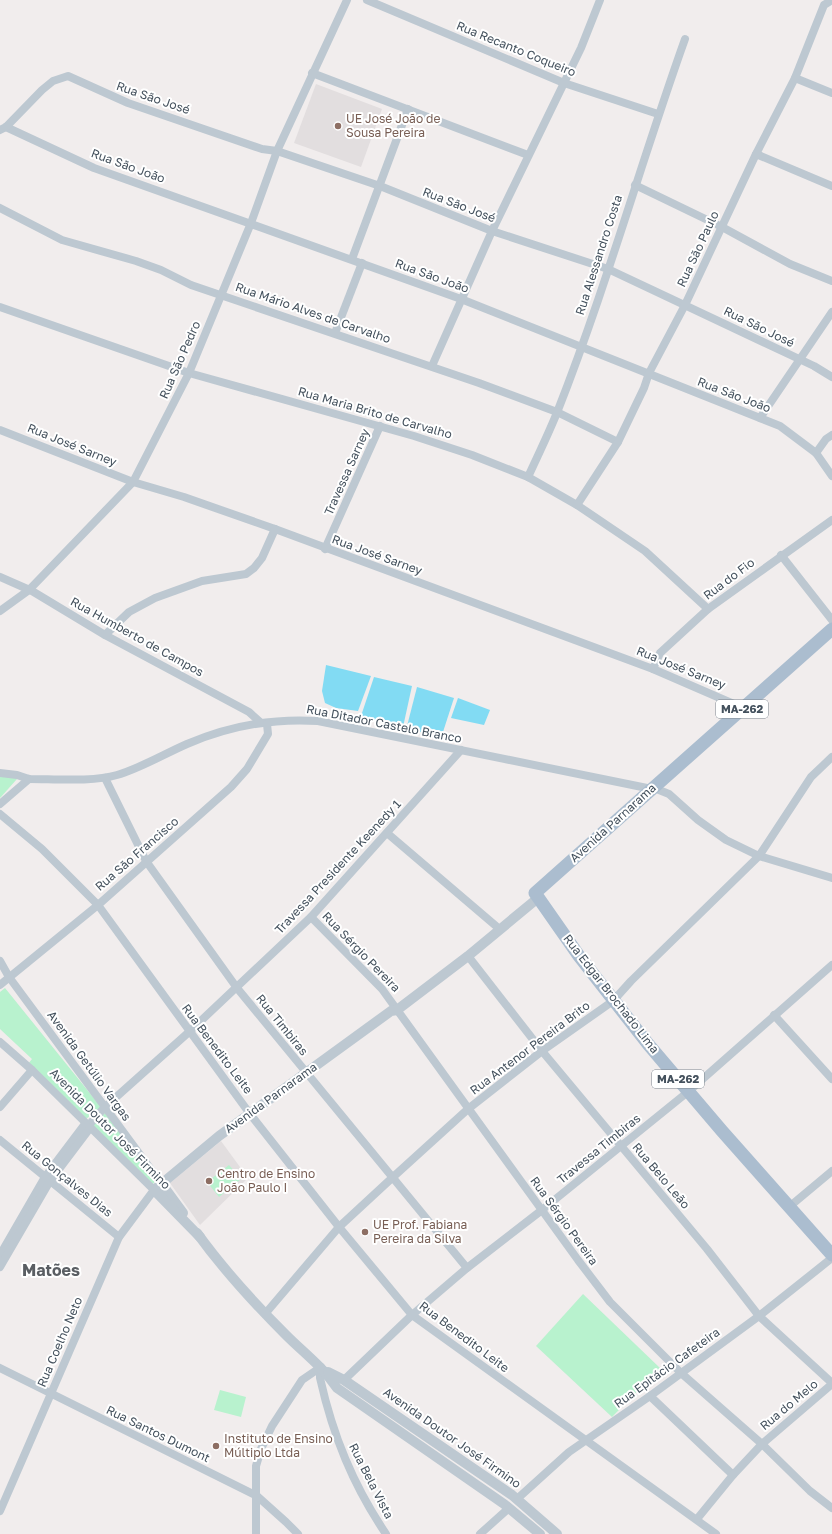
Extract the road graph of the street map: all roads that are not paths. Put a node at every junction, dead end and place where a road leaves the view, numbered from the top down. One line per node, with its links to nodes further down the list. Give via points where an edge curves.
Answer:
1 (347, 0): 6 (street, Rua São Pedro)
2 (366, 0): 8 (street, Rua Recanto Coqueiro)
3 (600, 0): 8 (street)
4 (832, 0): 7 (street, Rua São Paulo, via 824,5)
5 (685, 39): 11 (street, Rua Alessandro Costa)
6 (312, 73): 10 (street); 13 (street, Rua São Pedro)
7 (795, 78): 9 (street); 14 (street, Rua São Paulo)
8 (564, 82): 11 (street, Rua Recanto Coqueiro); 15 (street)
9 (832, 93)
10 (408, 109): 15 (street); 17 (street)
11 (658, 114): 16 (street, Rua Alessandro Costa)
12 (3, 128): 13 (street, Rua São José, via 48,86 68,76 128,103 262,149); 20 (street, Rua São João, via 94,168)
13 (277, 151): 17 (street, Rua São José); 20 (street, Rua São Pedro)
14 (756, 154): 18 (street); 21 (street, Rua São Paulo)
15 (528, 156): 22 (street)
16 (635, 185): 21 (street); 25 (street, Rua Alessandro Costa)
17 (380, 186): 22 (street, Rua São José); 23 (street)
18 (832, 186)
19 (0, 208): 27 (street, Rua Mário Alves de Carvalho, via 62,240 136,261)
20 (251, 223): 23 (street, Rua São João); 27 (street, Rua São Pedro)
21 (722, 227): 26 (street, via 790,264); 29 (street, Rua São Paulo)
22 (492, 230): 25 (street, Rua São José); 28 (street)
23 (352, 259): 24 (street, Rua São João)
24 (362, 263): 28 (street, Rua São João); 32 (street)
25 (608, 269): 29 (street, Rua São José); 33 (street, Rua Alessandro Costa)
26 (832, 281)
27 (221, 295): 32 (street, Rua Mário Alves de Carvalho); 36 (street, Rua São Pedro)
28 (461, 299): 33 (street, Rua São João); 35 (street)
29 (685, 305): 34 (street, Rua São José); 37 (street, Rua São Paulo)
30 (0, 307): 36 (street, Rua Maria Brito de Carvalho)
31 (832, 312): 34 (street)
32 (336, 333): 35 (street, Rua Mário Alves de Carvalho)
33 (582, 346): 37 (street, Rua São João); 39 (street, Rua Alessandro Costa)
34 (800, 360): 38 (street, Rua São José); 40 (street)
35 (432, 366): 39 (street, Rua Mário Alves de Carvalho)
36 (189, 373): 41 (street, Rua Maria Brito de Carvalho); 48 (street, Rua São Pedro)
37 (649, 373): 40 (street, Rua São João); 44 (street, Rua São Paulo)
38 (832, 377)
39 (557, 412): 44 (street, Rua Mário Alves de Carvalho); 46 (street, Rua Alessandro Costa)
40 (760, 418): 45 (street, Rua São João, via 780,426)
41 (380, 426): 46 (street, Rua Maria Brito de Carvalho); 52 (street, Travessa Sarney)
42 (0, 430): 48 (street, Rua José Sarney)
43 (832, 435): 45 (street)
44 (618, 442): 49 (street, Rua São Paulo)
45 (816, 453): 47 (street, Rua São João)
46 (528, 476): 49 (street, Rua Maria Brito de Carvalho)
47 (832, 476)
48 (133, 482): 51 (street, Rua José Sarney, via 184,496); 55 (street, Rua São Pedro)
49 (577, 505): 56 (street, Rua Maria Brito de Carvalho, via 645,551)
50 (832, 520): 53 (street, Rua do Fio)
51 (275, 529): 52 (street, Rua José Sarney); 60 (street, via 257,565 246,574 202,581 154,598 129,612)
52 (325, 549): 62 (street, Rua José Sarney)
53 (781, 555): 56 (street, Rua do Fio); 58 (street)
54 (0, 577): 55 (street, Rua Humberto de Campos)
55 (29, 590): 57 (street, Rua São Pedro); 60 (street, Rua Humberto de Campos)
56 (708, 609): 62 (street, Rua do Fio, via 660,653)
57 (0, 611)
58 (832, 620)
59 (832, 629): 63 (main road, Avenida Parnarama / MA-262)
60 (105, 635): 64 (street, Rua Humberto de Campos)
61 (832, 638): 63 (main road, Avenida Parnarama / MA-262)
62 (653, 669): 63 (street, Rua José Sarney)
63 (745, 710): 70 (main road, Avenida Parnarama / MA-262)
64 (264, 723): 65 (street, Rua Ditador Castelo Branco, via 286,719 318,721); 68 (street, Rua Ditador Castelo Branco, via 243,725 203,738 118,775); 75 (street, Rua São Francisco, via 268,734 247,769 231,787)
65 (461, 750): 70 (street, Rua Ditador Castelo Branco); 73 (street, Travessa Presidente Keenedy 1)
66 (832, 757): 74 (street, Rua Antenor Pereira Brito, via 811,777)
67 (0, 773): 69 (street, Rua Ditador Castelo Branco, via 17,774)
68 (105, 778): 69 (street, Rua Ditador Castelo Branco); 75 (street, Rua Timbiras)
69 (29, 779): 71 (street)
70 (652, 793): 74 (street, Rua Ditador Castelo Branco, via 669,794 698,820 726,840); 77 (main road, Avenida Parnarama / MA-262)
71 (0, 804)
72 (0, 814): 78 (street, Rua Benedito Leite, via 42,849)
73 (387, 833): 79 (street, Travessa Presidente Keenedy 1); 80 (street)
74 (759, 856): 76 (street, Rua Ditador Castelo Branco); 87 (street, Rua Antenor Pereira Brito)
75 (146, 861): 78 (street, Rua São Francisco); 86 (street, Rua Timbiras)
76 (832, 878)
77 (537, 896): 80 (street, Avenida Parnarama / MA-262); 87 (main road, Rua Edgar Brochado Lima / MA-262)
78 (98, 905): 84 (street, Rua São Francisco); 90 (street, Rua Benedito Leite)
79 (311, 917): 86 (street, Travessa Presidente Keenedy 1); 88 (street, Rua Sérgio Pereira, via 382,989)
80 (498, 928): 81 (street, Avenida Parnarama / MA-262)
81 (467, 954): 88 (street, Avenida Parnarama / MA-262); 92 (street, Rua Belo Leão)
82 (0, 961): 84 (street, Avenida Getúlio Vargas)
83 (832, 965): 89 (street, Travessa Timbiras)
84 (9, 977): 85 (street, Rua São Francisco); 98 (street, Avenida Getúlio Vargas)
85 (0, 985)
86 (236, 988): 90 (street, Travessa Presidente Keenedy 1); 94 (street, Rua Timbiras)
87 (613, 1001): 92 (street, Rua Antenor Pereira Brito); 96 (main road, Rua Edgar Brochado Lima / MA-262)
88 (394, 1009): 94 (street, Avenida Parnarama / MA-262); 99 (street, Rua Sérgio Pereira)
89 (774, 1015): 95 (street); 96 (street, Travessa Timbiras)
90 (189, 1032): 98 (street, Travessa Presidente Keenedy 1); 100 (street, Rua Benedito Leite)
91 (0, 1042): 93 (street, Avenida Doutor José Firmino)
92 (542, 1051): 99 (street, Rua Antenor Pereira Brito); 103 (street, Rua Belo Leão)
93 (32, 1070): 97 (street); 101 (street, Avenida Doutor José Firmino)
94 (306, 1073): 100 (street, Avenida Parnarama / MA-262); 105 (street, Rua Timbiras)
95 (832, 1079)
96 (689, 1091): 103 (street, Travessa Timbiras); 108 (main road, Rua Edgar Brochado Lima / MA-262)
97 (0, 1107)
98 (105, 1107): 101 (street, Travessa Presidente Keenedy 1); 107 (street, Avenida Getúlio Vargas)
99 (468, 1109): 105 (street, Rua Antenor Pereira Brito); 109 (street, Rua Sérgio Pereira)
100 (250, 1114): 107 (street, Avenida Parnarama / MA-262, via 219,1136); 110 (street, Rua Benedito Leite)
101 (88, 1126): 106 (street, Travessa Presidente Keenedy 1); 107 (street, Avenida Doutor José Firmino)
102 (0, 1140): 106 (street, Rua Gonçalves Dias)
103 (621, 1147): 109 (street, Travessa Timbiras); 119 (street, Rua Belo Leão, via 707,1249)
104 (832, 1171): 108 (street)
105 (392, 1178): 110 (street, Rua Antenor Pereira Brito); 116 (street, Rua Timbiras)
106 (47, 1179): 111 (street, Rua Gonçalves Dias); 112 (street); 115 (street)
107 (158, 1187): 111 (street, Rua Coelho Neto); 117 (street, Avenida Doutor José Firmino)
108 (789, 1208): 113 (main road, Rua Edgar Brochado Lima / MA-262)
109 (542, 1210): 116 (street, Travessa Timbiras); 122 (street, Rua Sérgio Pereira, via 610,1302)
110 (339, 1227): 117 (street, Rua Antenor Pereira Brito); 118 (street, Rua Benedito Leite)
111 (119, 1237): 125 (street, Rua Coelho Neto)
112 (0, 1255)
113 (832, 1255)
114 (832, 1258): 119 (street, Rua Epitácio Cafeteira)
115 (0, 1267)
116 (467, 1268): 118 (street, Travessa Timbiras)
117 (265, 1314): 121 (street, Avenida Doutor José Firmino)
118 (412, 1315): 123 (street, Travessa Timbiras); 129 (street, Rua Benedito Leite)
119 (759, 1316): 122 (street, Rua Epitácio Cafeteira); 124 (street, Rua Belo Leão)
120 (0, 1368): 125 (street, Rua Santos Dumont)
121 (324, 1369): 123 (street, Avenida Doutor José Firmino); 132 (street, via 302,1380 272,1426 256,1466); 140 (street, Rua Bela Vista, via 320,1378 340,1450)
122 (681, 1373): 126 (street, Rua Epitácio Cafeteira); 130 (street, Rua Sérgio Pereira)
123 (340, 1384): 127 (street, Avenida Doutor José Firmino); 128 (street, Avenida Doutor José Firmino)
124 (832, 1384): 130 (street, Rua do Melo)
125 (51, 1394): 132 (street, Rua Santos Dumont); 136 (street, Rua Coelho Neto)
126 (650, 1396): 129 (street, Rua Epitácio Cafeteira); 131 (street)
127 (401, 1418): 128 (street); 133 (street, Avenida Doutor José Firmino)
128 (394, 1428): 134 (street, Avenida Doutor José Firmino)
129 (585, 1441): 133 (street, Rua Epitácio Cafeteira, via 553,1465); 137 (street, Rua Benedito Leite)
130 (762, 1444): 131 (street, Rua do Melo); 135 (street, Rua Sérgio Pereira, via 810,1492)
131 (734, 1475): 137 (street, Rua do Melo)
132 (257, 1496): 138 (street); 139 (street, Rua Santos Dumont)
133 (517, 1499): 134 (street); 143 (street, Avenida Doutor José Firmino)
134 (509, 1508): 141 (street); 142 (street, Avenida Doutor José Firmino)
135 (832, 1508)
136 (0, 1511)
137 (697, 1519): 144 (street, Rua Benedito Leite)
138 (256, 1534)
139 (298, 1534)
140 (386, 1534)
141 (480, 1534)
142 (540, 1534)
143 (557, 1534)
144 (716, 1534)

